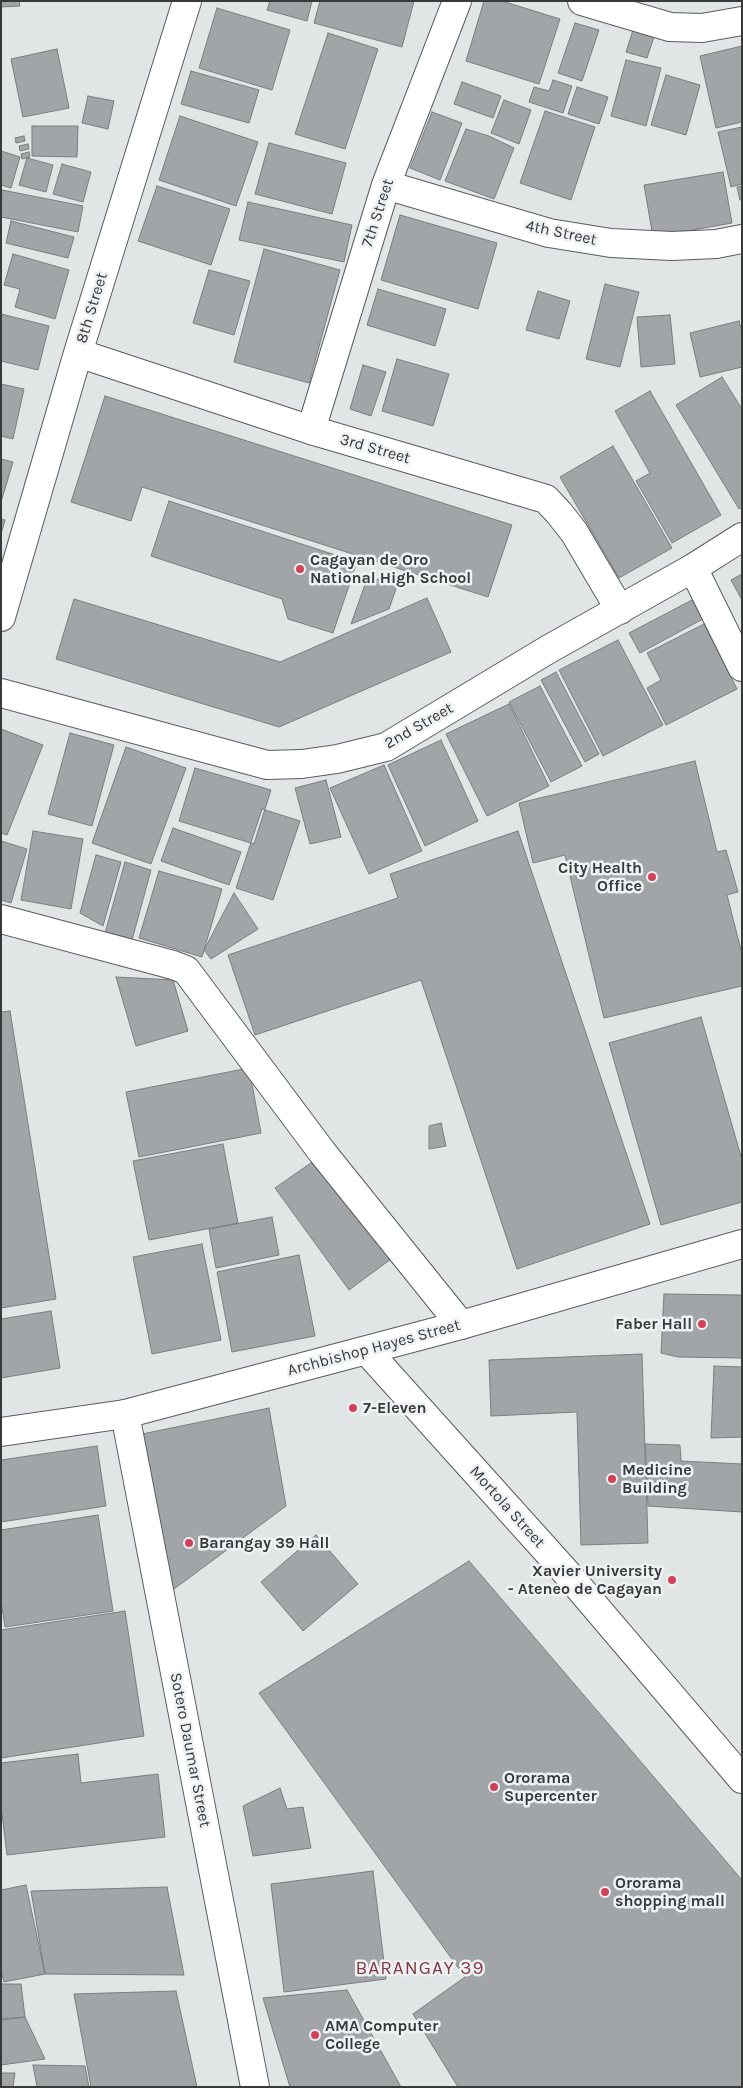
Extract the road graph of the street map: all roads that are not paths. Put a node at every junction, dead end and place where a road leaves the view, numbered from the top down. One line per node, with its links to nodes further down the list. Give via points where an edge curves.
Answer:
1 (187, 1): 7 (street, 8th Street)
2 (457, 1): 5 (street, 7th Street)
3 (582, 1): 4 (street, via 670,27 702,28)
4 (742, 21)
5 (386, 185): 6 (street, 4th Street, via 549,233 611,243 672,246); 8 (street, 7th Street)
6 (742, 240)
7 (78, 353): 8 (street, 3rd Street); 12 (street, 8th Street)
8 (311, 430): 11 (street, 3rd Street, via 546,499 574,532)
9 (742, 538): 10 (street, 2nd Street)
10 (693, 568): 11 (street, 2nd Street); 13 (street)
11 (620, 610): 14 (street, 2nd Street, via 386,747 302,764 267,765)
12 (1, 616)
13 (742, 667)
14 (1, 693)
15 (1, 919): 17 (street, via 186,970 322,1152)
16 (742, 1244): 17 (street, Archbishop Hayes Street)
17 (461, 1325): 18 (street, Archbishop Hayes Street)
18 (367, 1351): 19 (street, Archbishop Hayes Street); 21 (street, Mortola Street, via 564,1570)
19 (125, 1414): 20 (street, Archbishop Hayes Street); 22 (street, Sotero Daumar Street)
20 (1, 1432)
21 (742, 1779)
22 (255, 2087)

